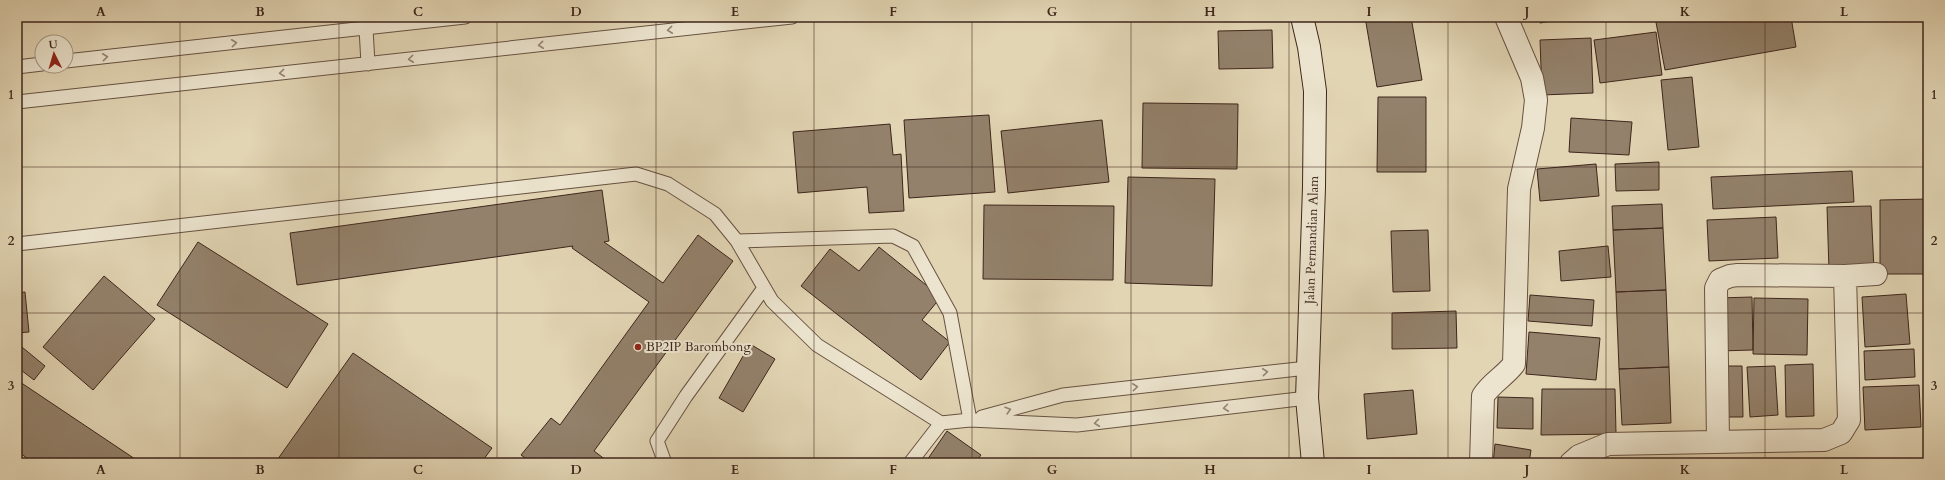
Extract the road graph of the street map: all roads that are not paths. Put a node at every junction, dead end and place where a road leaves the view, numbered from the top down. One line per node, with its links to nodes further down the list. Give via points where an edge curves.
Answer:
1 (465, 17): 5 (lane)
2 (792, 17): 7 (lane, one-way to 7)
3 (1302, 17): 16 (street, Jalan Permandian Alam, via 1315,91 1314,195)
4 (1506, 17): 24 (street, via 1532,78 1536,100 1533,128 1519,189 1514,364 1483,396)
5 (366, 28): 6 (lane, one-way to 5); 7 (lane)
6 (74, 60)
7 (368, 64): 10 (lane, one-way to 10)
8 (34, 65): 9 (lane)
9 (17, 67)
10 (17, 102)
11 (737, 242): 12 (lane, via 715,214 668,184 636,174); 15 (lane); 18 (lane, via 894,236 913,246 950,313)
12 (17, 244)
13 (1876, 274): 14 (street)
14 (1845, 276): 20 (street, via 1849,420 1842,433 1824,440); 20 (street, via 1738,275 1720,280 1716,288)
15 (764, 288): 19 (lane, via 772,301 817,346); 21 (lane, via 686,396 657,441)
16 (1307, 368): 17 (street, Jalan Permandian Alam); 18 (lane, one-way to 16, via 1063,395)
17 (1307, 398): 18 (lane, one-way to 18, via 1077,425); 23 (street, Jalan Permandian Alam)
18 (970, 420): 19 (lane)
19 (940, 423): 22 (lane)
20 (1718, 442): 25 (street, via 1608,444 1579,456)
21 (666, 463)
22 (910, 463)
23 (1313, 463)
24 (1481, 463)
25 (1572, 463)

